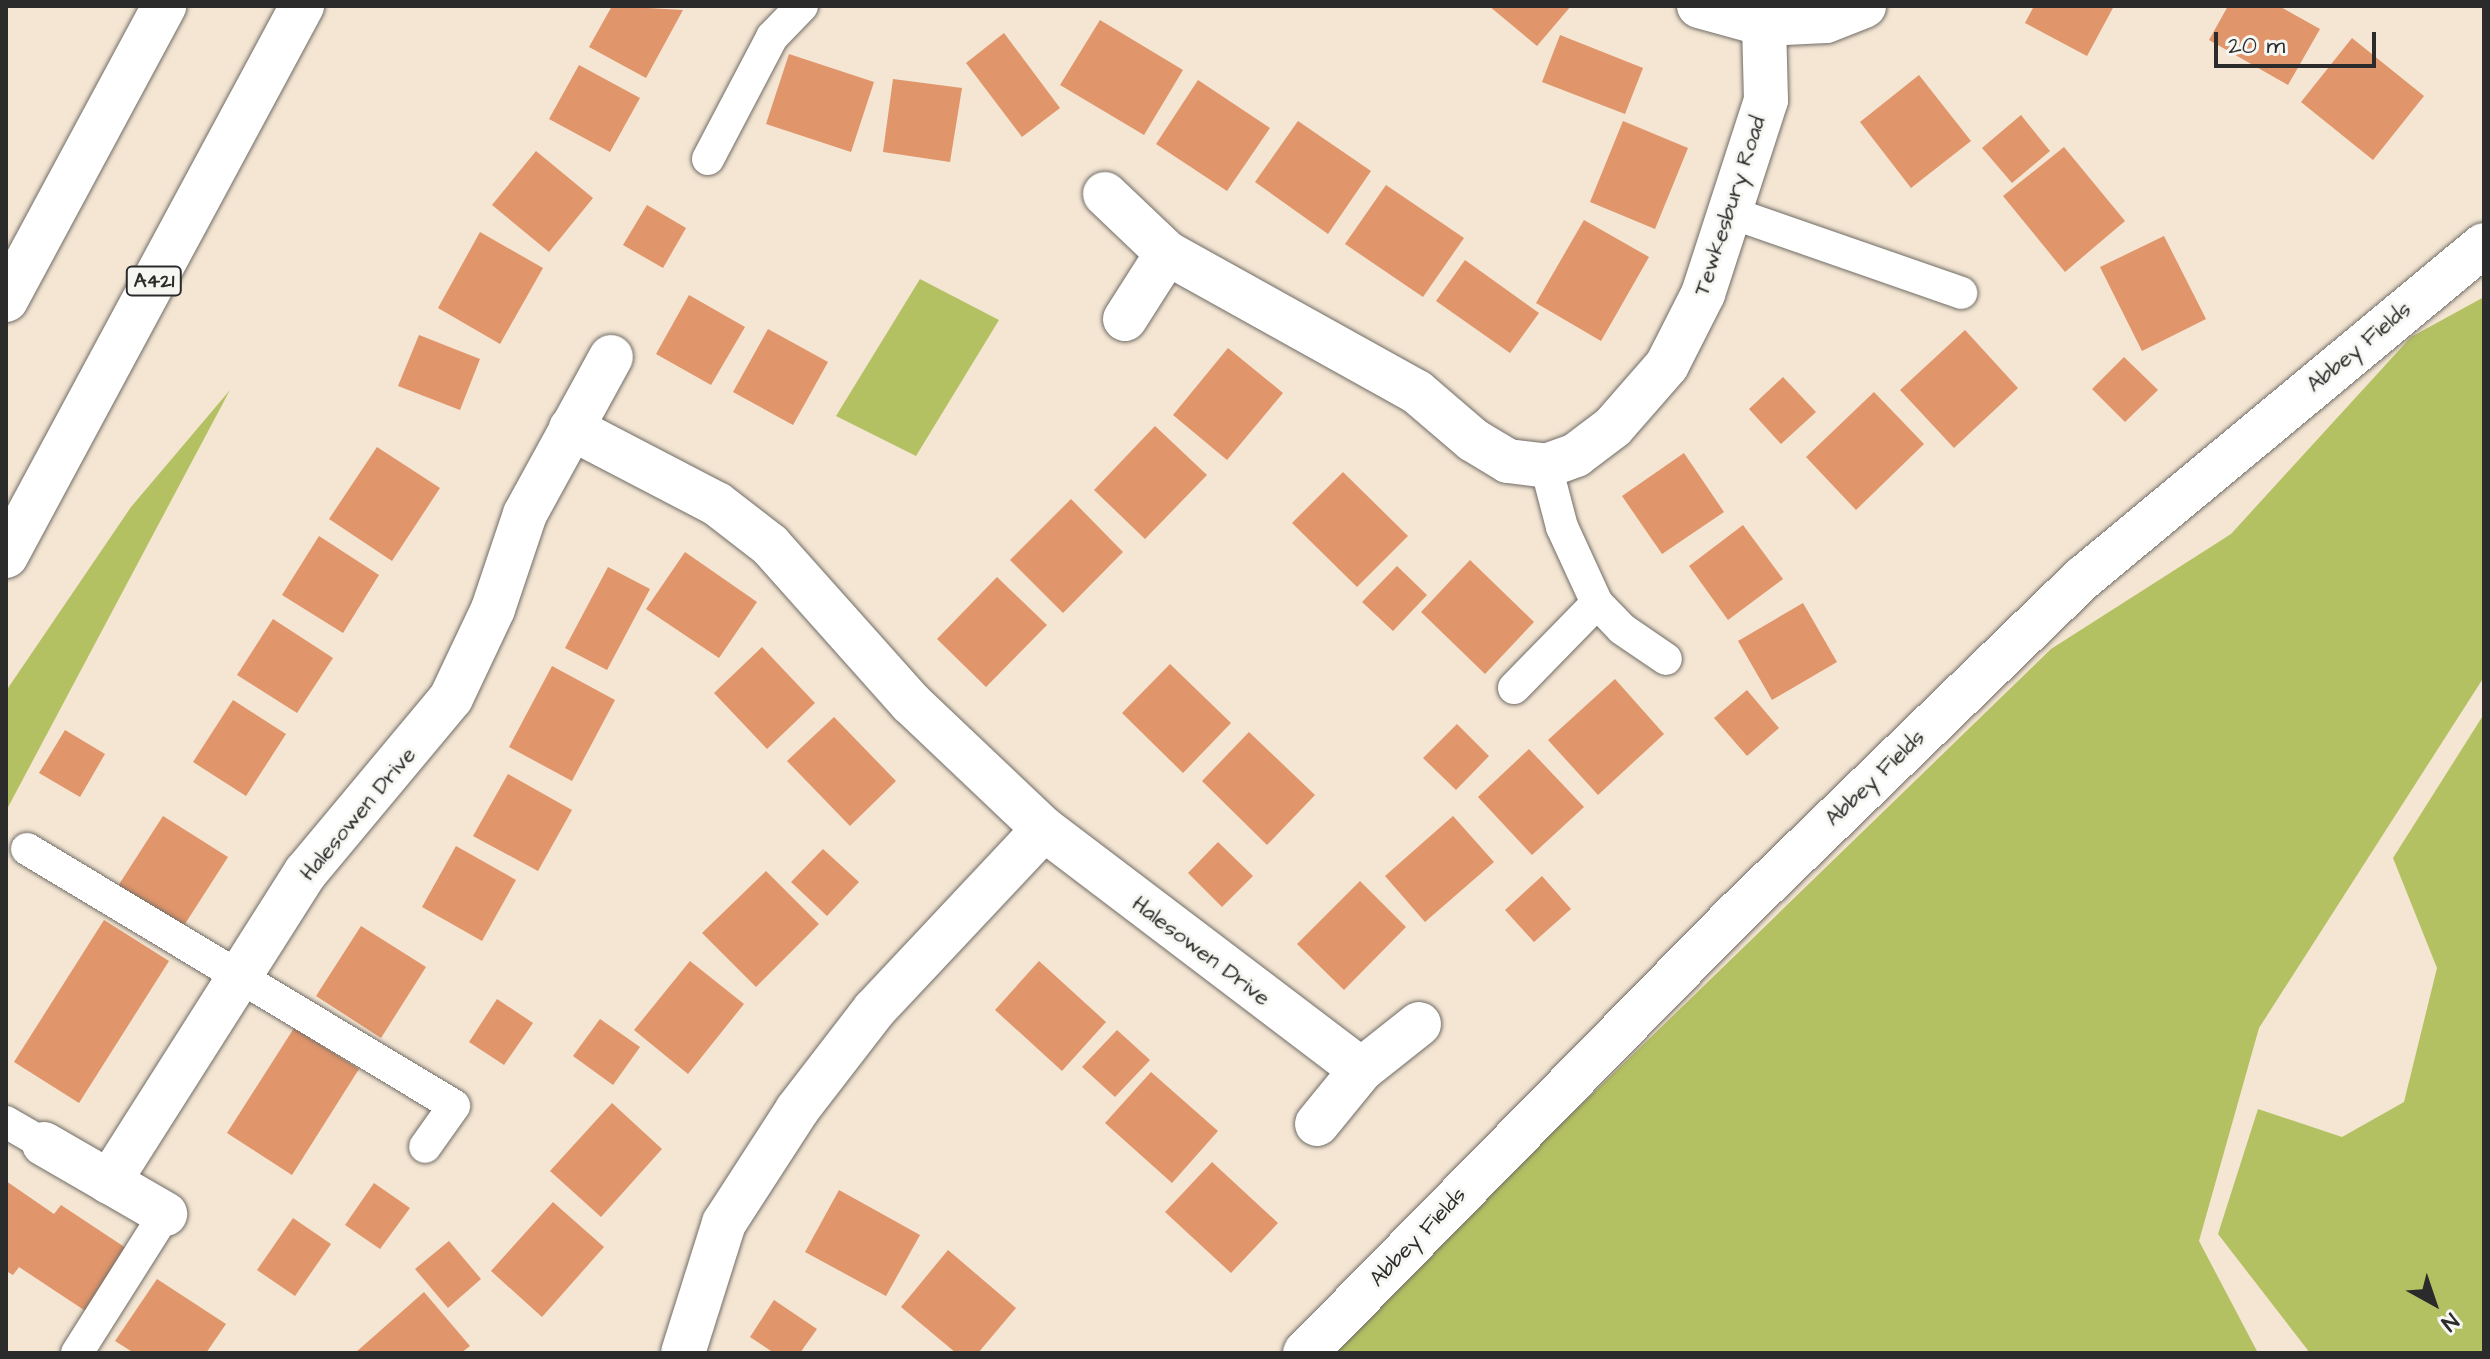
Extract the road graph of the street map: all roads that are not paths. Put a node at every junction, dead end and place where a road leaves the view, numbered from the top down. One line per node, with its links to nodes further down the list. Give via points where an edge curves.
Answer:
1 (164, 6): 13 (main road)
2 (302, 6): 18 (main road, A421)
3 (802, 6): 7 (lane, via 772,37)
4 (1699, 6): 6 (main road)
5 (1864, 6): 6 (main road, via 1826,21)
6 (1764, 24): 9 (main road, Tewkesbury Road, via 1766,100)
7 (708, 159)
8 (1105, 194): 11 (main road)
9 (1729, 212): 12 (lane); 17 (main road, Tewkesbury Road, via 1703,294 1667,365 1613,427 1576,455)
10 (2484, 245): 35 (main road, Abbey Fields, via 2083,578 1736,914)
11 (1167, 253): 14 (main road); 17 (main road, via 1417,392 1473,440 1508,461)
12 (1961, 293)
13 (6, 300)
14 (1125, 319)
15 (611, 357): 16 (main road, Halesowen Drive)
16 (571, 428): 22 (main road, Halesowen Drive, via 717,504 770,545 911,703); 24 (main road, Halesowen Drive, via 525,514 493,609 451,698 306,872)
17 (1546, 466): 19 (lane, via 1562,527)
18 (6, 556)
19 (1597, 603): 20 (lane, via 1622,629); 21 (lane)
20 (1666, 659)
21 (1514, 688)
22 (1044, 829): 26 (main road, Halesowen Drive); 34 (main road, via 874,1010 797,1110 724,1223)
23 (27, 849): 24 (lane)
24 (240, 976): 30 (lane, via 454,1106); 31 (main road, Halesowen Drive)
25 (1419, 1024): 26 (main road)
26 (1361, 1070): 28 (main road)
27 (6, 1122): 29 (lane)
28 (1317, 1124)
29 (44, 1144): 31 (main road)
30 (425, 1147)
31 (109, 1182): 32 (main road)
32 (165, 1214): 33 (lane)
33 (77, 1353)
34 (683, 1353)
35 (1305, 1353)

